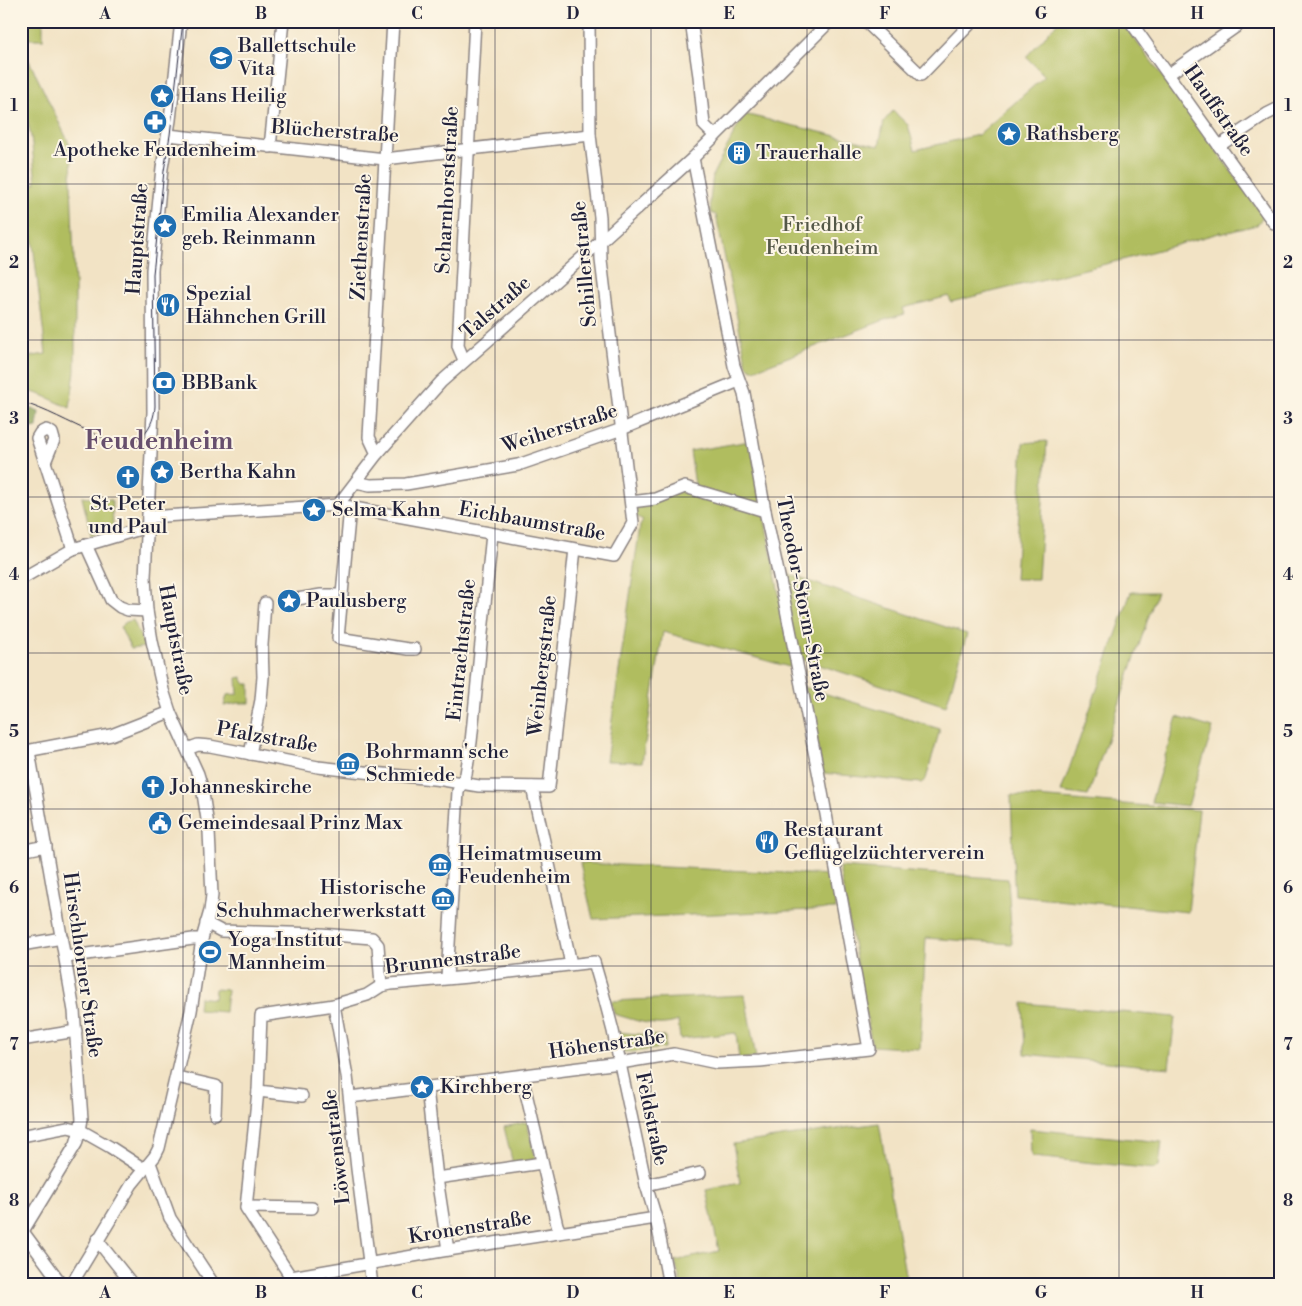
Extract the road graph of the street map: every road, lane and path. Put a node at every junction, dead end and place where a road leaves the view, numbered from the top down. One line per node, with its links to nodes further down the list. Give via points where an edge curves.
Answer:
1 (181, 21): 15 (street, Hauptstraße)
2 (283, 21): 18 (street)
3 (393, 21): 20 (street, Ziethenstraße)
4 (475, 21): 19 (street, Scharnhorststraße)
5 (590, 21): 14 (street, Schillerstraße)
6 (692, 21): 16 (street, via 704,125)
7 (830, 21): 16 (street, Talstraße)
8 (865, 21): 9 (street, via 921,75)
9 (973, 21)
10 (1130, 21): 12 (street, Hauffstraße)
11 (1244, 21): 12 (street)
12 (1169, 74): 17 (street, Hauffstraße)
13 (1281, 107): 17 (street)
14 (590, 134): 19 (street, Blücherstraße); 23 (street, Schillerstraße)
15 (168, 135): 18 (street, Blücherstraße); 34 (street, Hauptstraße, via 152,270 153,412)
16 (714, 136): 21 (street, Talstraße)
17 (1219, 146): 22 (street, Hauffstraße)
18 (270, 147): 20 (street, Blücherstraße)
19 (469, 149): 20 (street, Blücherstraße); 24 (street, Scharnhorststraße, via 458,346)
20 (385, 158): 27 (street, Ziethenstraße, via 370,438)
21 (693, 158): 23 (street, Talstraße); 25 (street, Theodor-Storm-Straße)
22 (1278, 222)
23 (601, 241): 24 (street, Talstraße); 26 (street, Schillerstraße)
24 (464, 360): 27 (street, Talstraße)
25 (739, 381): 26 (street, Weiherstraße); 33 (street, Theodor-Storm-Straße)
26 (622, 429): 29 (street, Weiherstraße, via 518,466 406,484); 30 (street, Schillerstraße)
27 (376, 454): 29 (street, Talstraße)
28 (45, 462): 38 (street)
29 (356, 482): 31 (street, Talstraße)
30 (631, 502): 33 (street, via 655,499 685,487); 37 (street, Eichbaumstraße, via 633,523 614,556)
31 (338, 505): 32 (street, Eichbaumstraße); 34 (street)
32 (350, 508): 35 (street, Eichbaumstraße); 40 (street)
33 (765, 511): 66 (street, Theodor-Storm-Straße, via 810,730)
34 (148, 522): 36 (street); 43 (street, Hauptstraße, via 144,577)
35 (492, 534): 37 (street, Eichbaumstraße); 49 (street, Eintrachtstraße, via 471,742)
36 (86, 545): 38 (street); 43 (street, via 111,600 128,610)
37 (575, 549): 51 (street, Weinbergstraße)
38 (73, 550): 39 (street)
39 (21, 579)
40 (341, 595): 41 (street); 44 (street, via 338,638)
41 (298, 599)
42 (265, 602): 48 (street, via 261,700)
43 (147, 610): 45 (street, Hauptstraße)
44 (415, 649)
45 (170, 712): 46 (street, Hauptstraße); 47 (street, via 111,735)
46 (187, 749): 48 (street, Pfalzstraße, via 198,745); 54 (street, Hauptstraße, via 202,788 209,832 212,895)
47 (25, 752): 52 (street, Hirschhorner Straße)
48 (250, 754): 49 (street, Pfalzstraße, via 318,767)
49 (462, 783): 50 (street, Pfalzstraße); 61 (street, Eintrachtstraße, via 458,791)
50 (532, 787): 51 (street, Pfalzstraße); 60 (street)
51 (550, 787)
52 (46, 846): 53 (street); 55 (street, Hirschhorner Straße)
53 (21, 851)
54 (206, 923): 56 (street, Hauptstraße); 62 (street, via 221,930 372,938 378,945)
55 (62, 938): 57 (street); 58 (street, Hirschhorner Straße)
56 (202, 939): 58 (street); 69 (street, Hauptstraße, via 192,1011)
57 (21, 945)
58 (66, 957): 64 (street, Hirschhorner Straße)
59 (594, 962): 60 (street, Brunnenstraße); 67 (street, Feldstraße)
60 (571, 964): 61 (street, Brunnenstraße)
61 (447, 978): 62 (street, Brunnenstraße)
62 (381, 986): 63 (street, Brunnenstraße, via 367,995)
63 (334, 1005): 71 (street, Brunnenstraße, via 261,1016); 73 (street, Löwenstraße)
64 (76, 1031): 65 (street); 75 (street, Hirschhorner Straße)
65 (21, 1040)
66 (869, 1049): 67 (street, Höhenstraße, via 717,1063 674,1054)
67 (620, 1063): 68 (street, Höhenstraße); 81 (street, Feldstraße)
68 (522, 1076): 70 (street, Höhenstraße); 77 (street)
69 (177, 1077): 74 (street, via 216,1086); 78 (street, Hauptstraße, via 160,1144)
70 (427, 1088): 73 (street, Höhenstraße); 80 (street)
71 (258, 1091): 72 (street); 82 (street)
72 (302, 1096)
73 (350, 1098): 89 (street, Löwenstraße)
74 (215, 1114)
75 (80, 1130): 76 (street, via 68,1127); 78 (street); 85 (street, Hirschhorner Straße, via 76,1144)
76 (21, 1136)
77 (542, 1163): 80 (street); 86 (street)
78 (147, 1166): 87 (street, Hauptstraße); 95 (street, via 170,1218)
79 (700, 1173): 81 (street)
80 (437, 1178): 88 (street)
81 (646, 1185): 84 (street, Feldstraße)
82 (246, 1207): 83 (street); 90 (street)
83 (312, 1208)
84 (656, 1218): 86 (street, Kronenstraße); 91 (street, Feldstraße)
85 (22, 1230): 92 (street)
86 (560, 1232): 88 (street, Kronenstraße)
87 (97, 1240): 93 (street, Hauptstraße); 94 (street)
88 (448, 1250): 89 (street, Kronenstraße)
89 (370, 1264): 90 (street, Kronenstraße); 96 (street, Löwenstraße)
90 (293, 1281)
91 (667, 1284)
92 (64, 1285)
93 (71, 1285)
94 (133, 1285)
95 (214, 1285)
96 (372, 1285)

